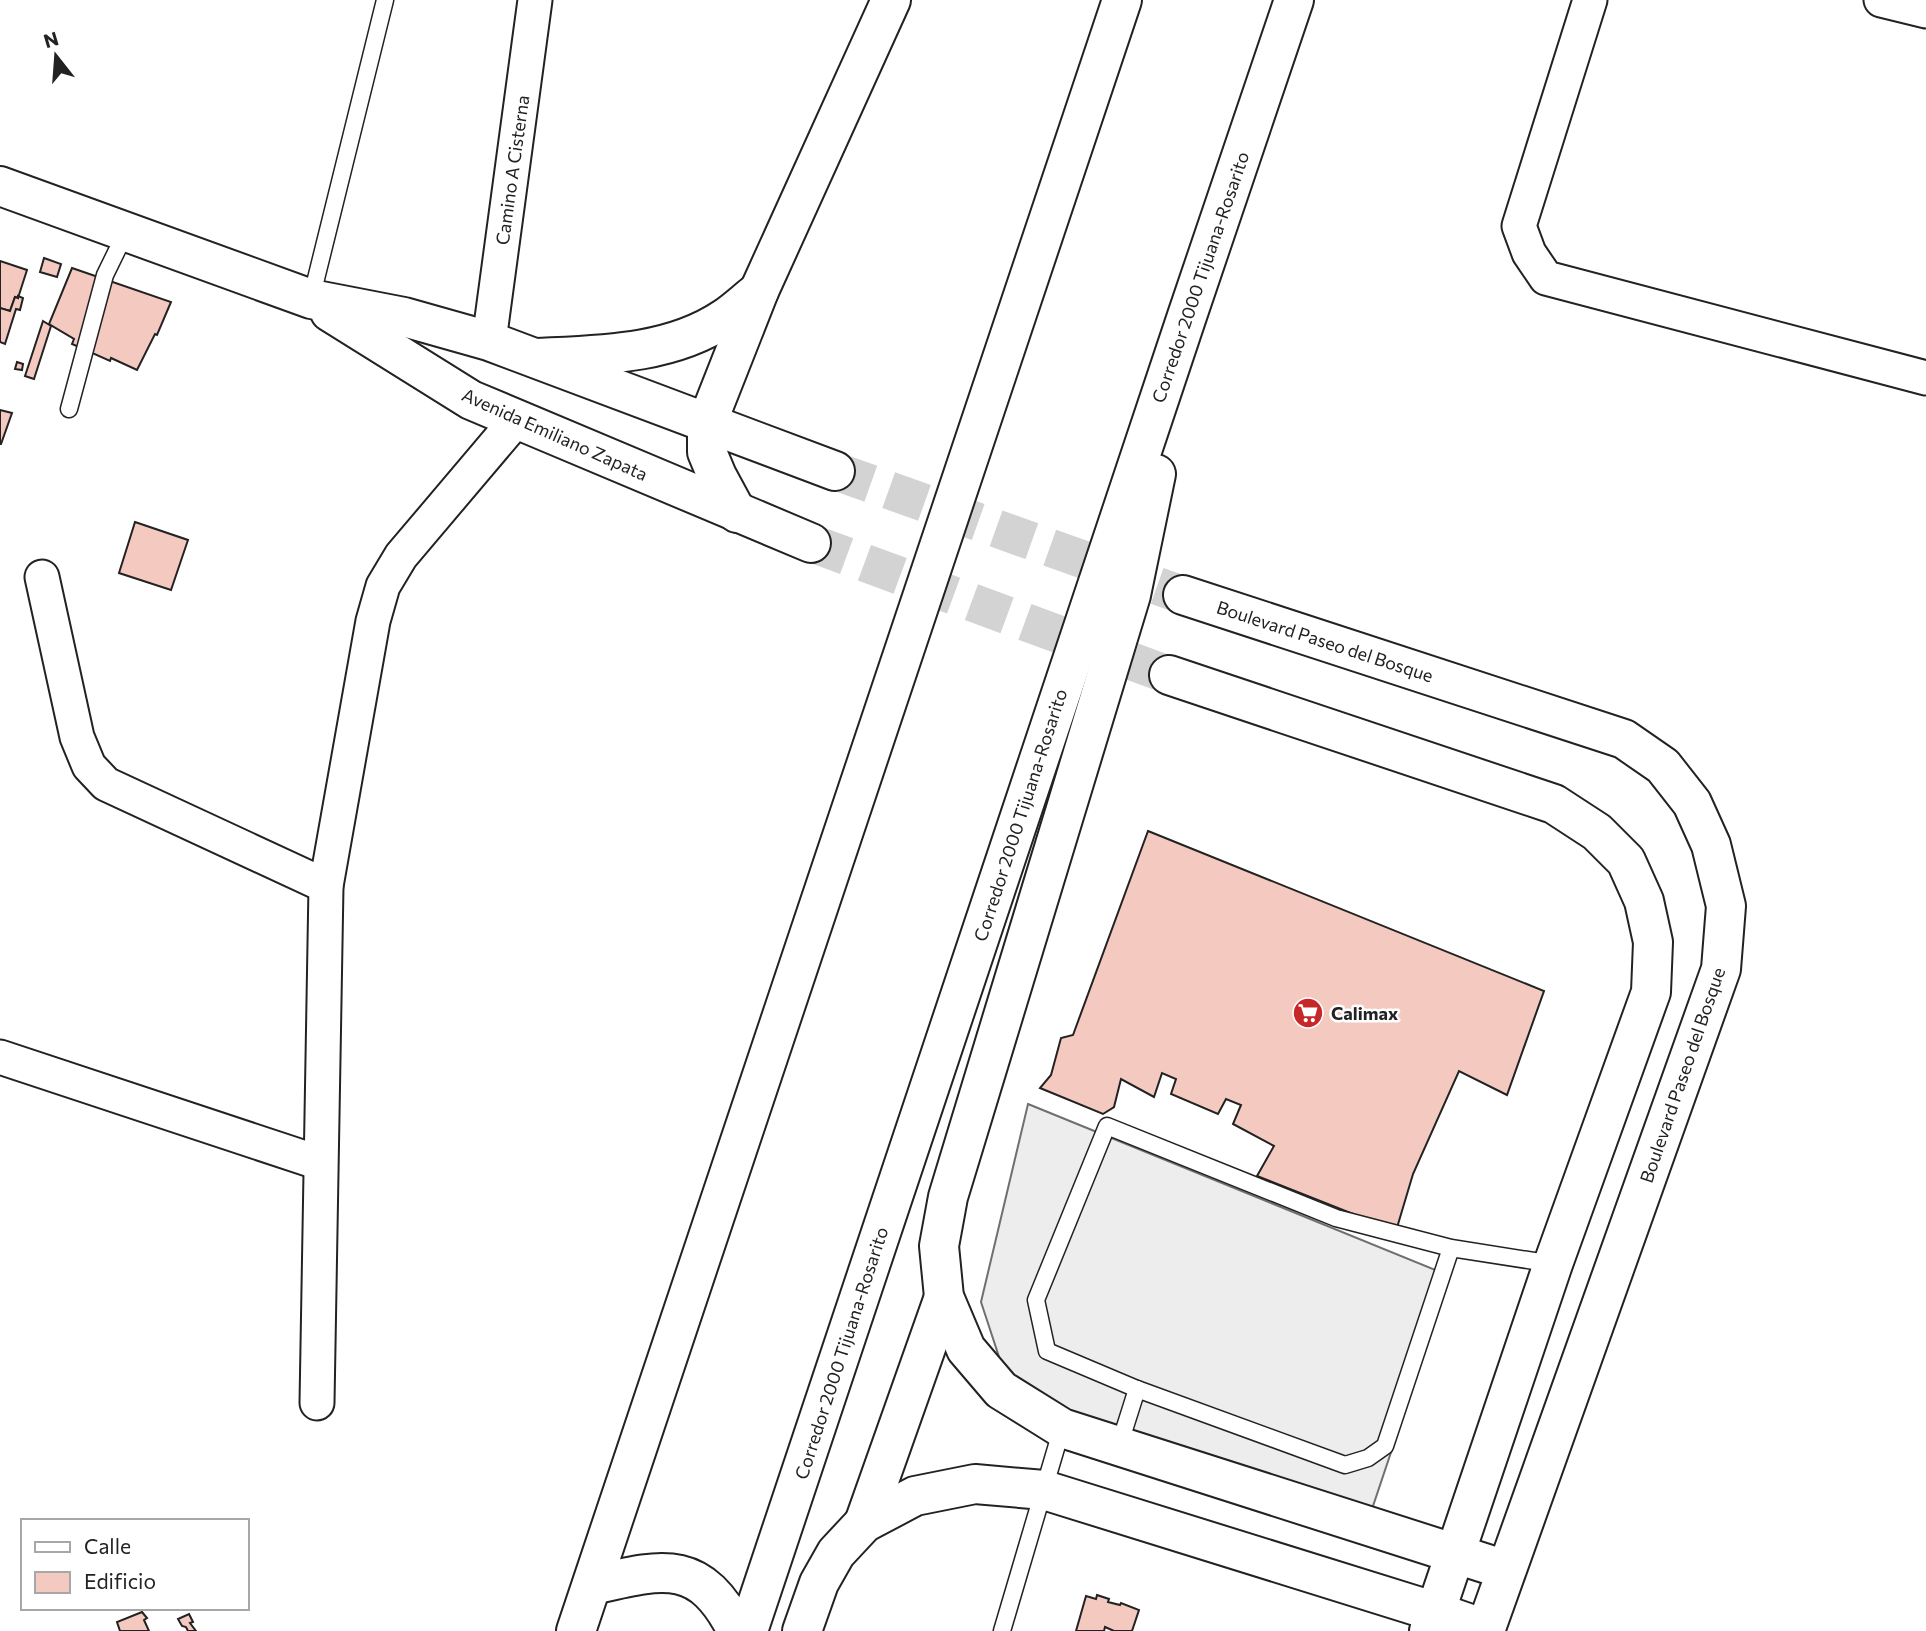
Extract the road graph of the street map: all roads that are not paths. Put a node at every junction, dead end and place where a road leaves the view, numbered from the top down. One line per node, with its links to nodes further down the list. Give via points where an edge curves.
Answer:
1 (385, 0): 12 (lane)
2 (534, 0): 14 (street, Camino A Cisterna)
3 (891, 0): 11 (main road)
4 (1122, 0): 40 (main road)
5 (1294, 0): 13 (main road, Corredor 2000 Tijuana-Rosarito)
6 (1590, 0): 16 (street, via 1519,226 1529,253 1546,278)
7 (1881, 0): 8 (street)
8 (1926, 11)
9 (0, 186): 10 (main road, Avenida Emiliano Zapata)
10 (127, 232): 12 (main road, Avenida Emiliano Zapata); 17 (lane, via 105,275)
11 (759, 291): 15 (main road, via 724,319 658,346 613,354); 19 (main road)
12 (311, 299): 14 (main road, Avenida Emiliano Zapata, via 404,317); 18 (main road, Avenida Emiliano Zapata, via 471,400)
13 (1187, 316): 31 (main road, via 1131,595 948,1197 939,1246); 45 (main road, Corredor 2000 Tijuana-Rosarito)
14 (489, 341): 15 (main road, Avenida Emiliano Zapata)
15 (536, 358): 19 (main road, Avenida Emiliano Zapata)
16 (1926, 378)
17 (69, 409)
18 (517, 419): 21 (main road, Avenida Emiliano Zapata); 26 (street, via 401,556 383,586)
19 (707, 424): 20 (main road, Avenida Emiliano Zapata); 21 (main road, via 707,452)
20 (835, 471)
21 (737, 513): 22 (main road, Avenida Emiliano Zapata)
22 (811, 543)
23 (42, 577): 26 (street, via 78,737 89,766 106,784)
24 (1183, 595): 39 (main road, Boulevard Paseo del Bosque, via 1624,739 1663,766 1692,803 1711,845 1726,906 1721,969)
25 (1169, 675): 30 (main road, via 1554,804 1597,832 1626,861 1644,901 1653,942 1650,992)
26 (326, 886): 28 (street)
27 (0, 1058): 28 (street)
28 (320, 1163): 33 (street)
29 (1451, 1248): 30 (lane); 32 (lane, via 1385,1446 1367,1458 1345,1465); 32 (lane, via 1336,1217 1107,1126 1036,1300 1047,1351)
30 (1553, 1264): 38 (main road)
31 (944, 1297): 34 (main road, via 966,1349 1002,1390); 37 (main road)
32 (1138, 1389): 35 (lane)
33 (317, 1403)
34 (1062, 1428): 35 (main road); 36 (lane)
35 (1119, 1446): 38 (main road)
36 (1044, 1489): 37 (main road, via 975,1484 915,1496); 41 (main road); 47 (lane)
37 (864, 1523): 46 (main road, via 836,1553 819,1583)
38 (1455, 1554): 39 (main road); 41 (main road)
39 (1506, 1570): 42 (main road, Boulevard Paseo del Bosque)
40 (592, 1585): 43 (main road); 44 (main road, via 664,1571 691,1577 707,1587)
41 (1433, 1621): 42 (main road)
42 (1487, 1630)
43 (576, 1631)
44 (737, 1631)
45 (748, 1631)
46 (802, 1631)
47 (1002, 1631)

